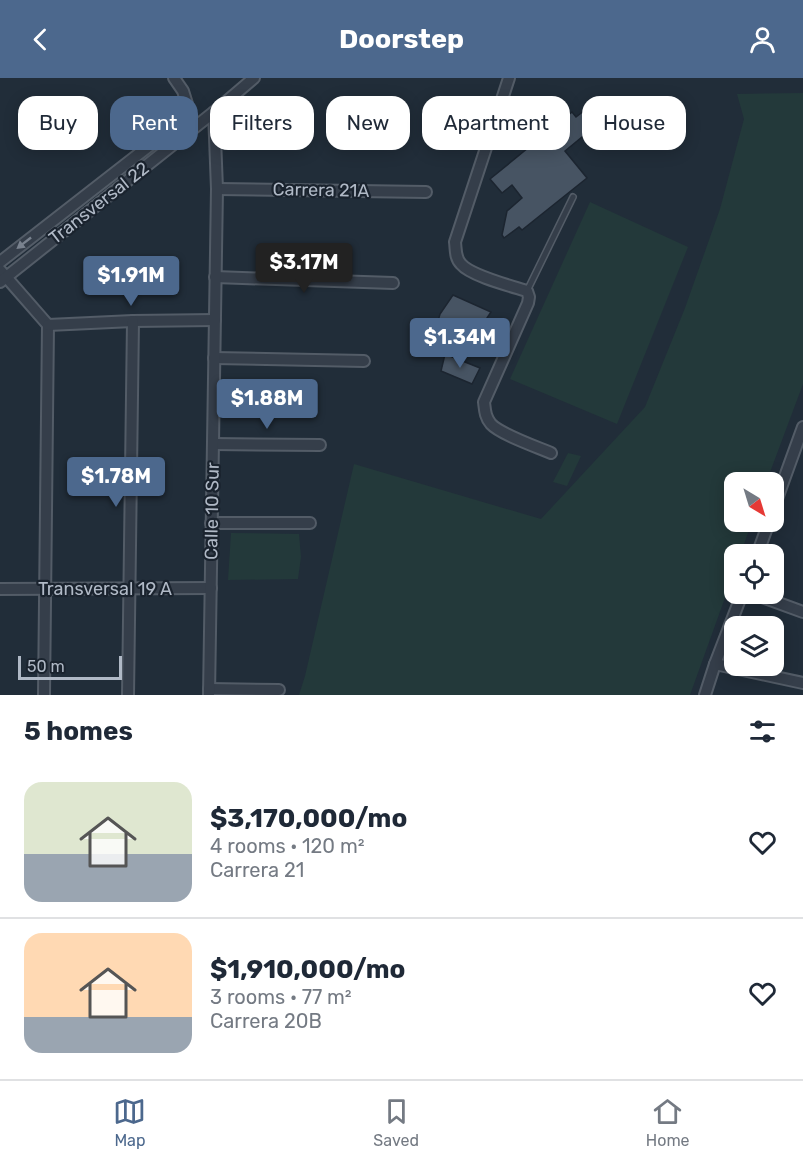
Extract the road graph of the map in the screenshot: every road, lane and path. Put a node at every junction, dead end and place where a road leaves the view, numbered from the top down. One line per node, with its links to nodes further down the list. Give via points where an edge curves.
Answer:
1 (174, 78): 10 (street, Transversal 22, one-way to 10, via 188,107 185,118)
2 (254, 78): 4 (street, Transversal 22)
3 (509, 78): 14 (street, via 456,242 456,255 471,272)
4 (233, 96)
5 (210, 115): 11 (street, Transversal 22)
6 (215, 150): 7 (street, Calle 10 Sur)
7 (217, 189): 8 (street, Carrera 21A); 12 (street, Calle 10 Sur)
8 (426, 192)
9 (573, 197): 14 (lane)
10 (0, 262)
11 (2, 276): 17 (street)
12 (216, 277): 13 (street); 15 (street, Calle 10 Sur)
13 (393, 283)
14 (527, 291): 23 (street, via 528,303 484,402 485,413 499,430)
15 (215, 320): 16 (street); 18 (street, Calle 10 Sur)
16 (133, 321): 17 (street); 27 (street)
17 (48, 325): 30 (street)
18 (214, 358): 19 (street); 21 (street, Calle 10 Sur)
19 (364, 361)
20 (803, 427): 24 (street)
21 (213, 444): 22 (street); 25 (street, Calle 10 Sur)
22 (320, 445)
23 (551, 453)
24 (784, 479)
25 (211, 523): 26 (street); 28 (street, Calle 10 Sur)
26 (310, 523)
27 (129, 588): 28 (street, Transversal 19 A); 30 (street, Transversal 19 A); 39 (street)
28 (211, 588): 37 (street, Calle 10 Sur)
29 (0, 589): 30 (street, Transversal 19 A)
30 (45, 589): 38 (street)
31 (738, 604): 34 (street)
32 (781, 604): 33 (street)
33 (803, 612)
34 (715, 664): 35 (street); 40 (street)
35 (803, 683)
36 (279, 690): 37 (street)
37 (209, 692)
38 (44, 695)
39 (128, 695)
40 (705, 695)

